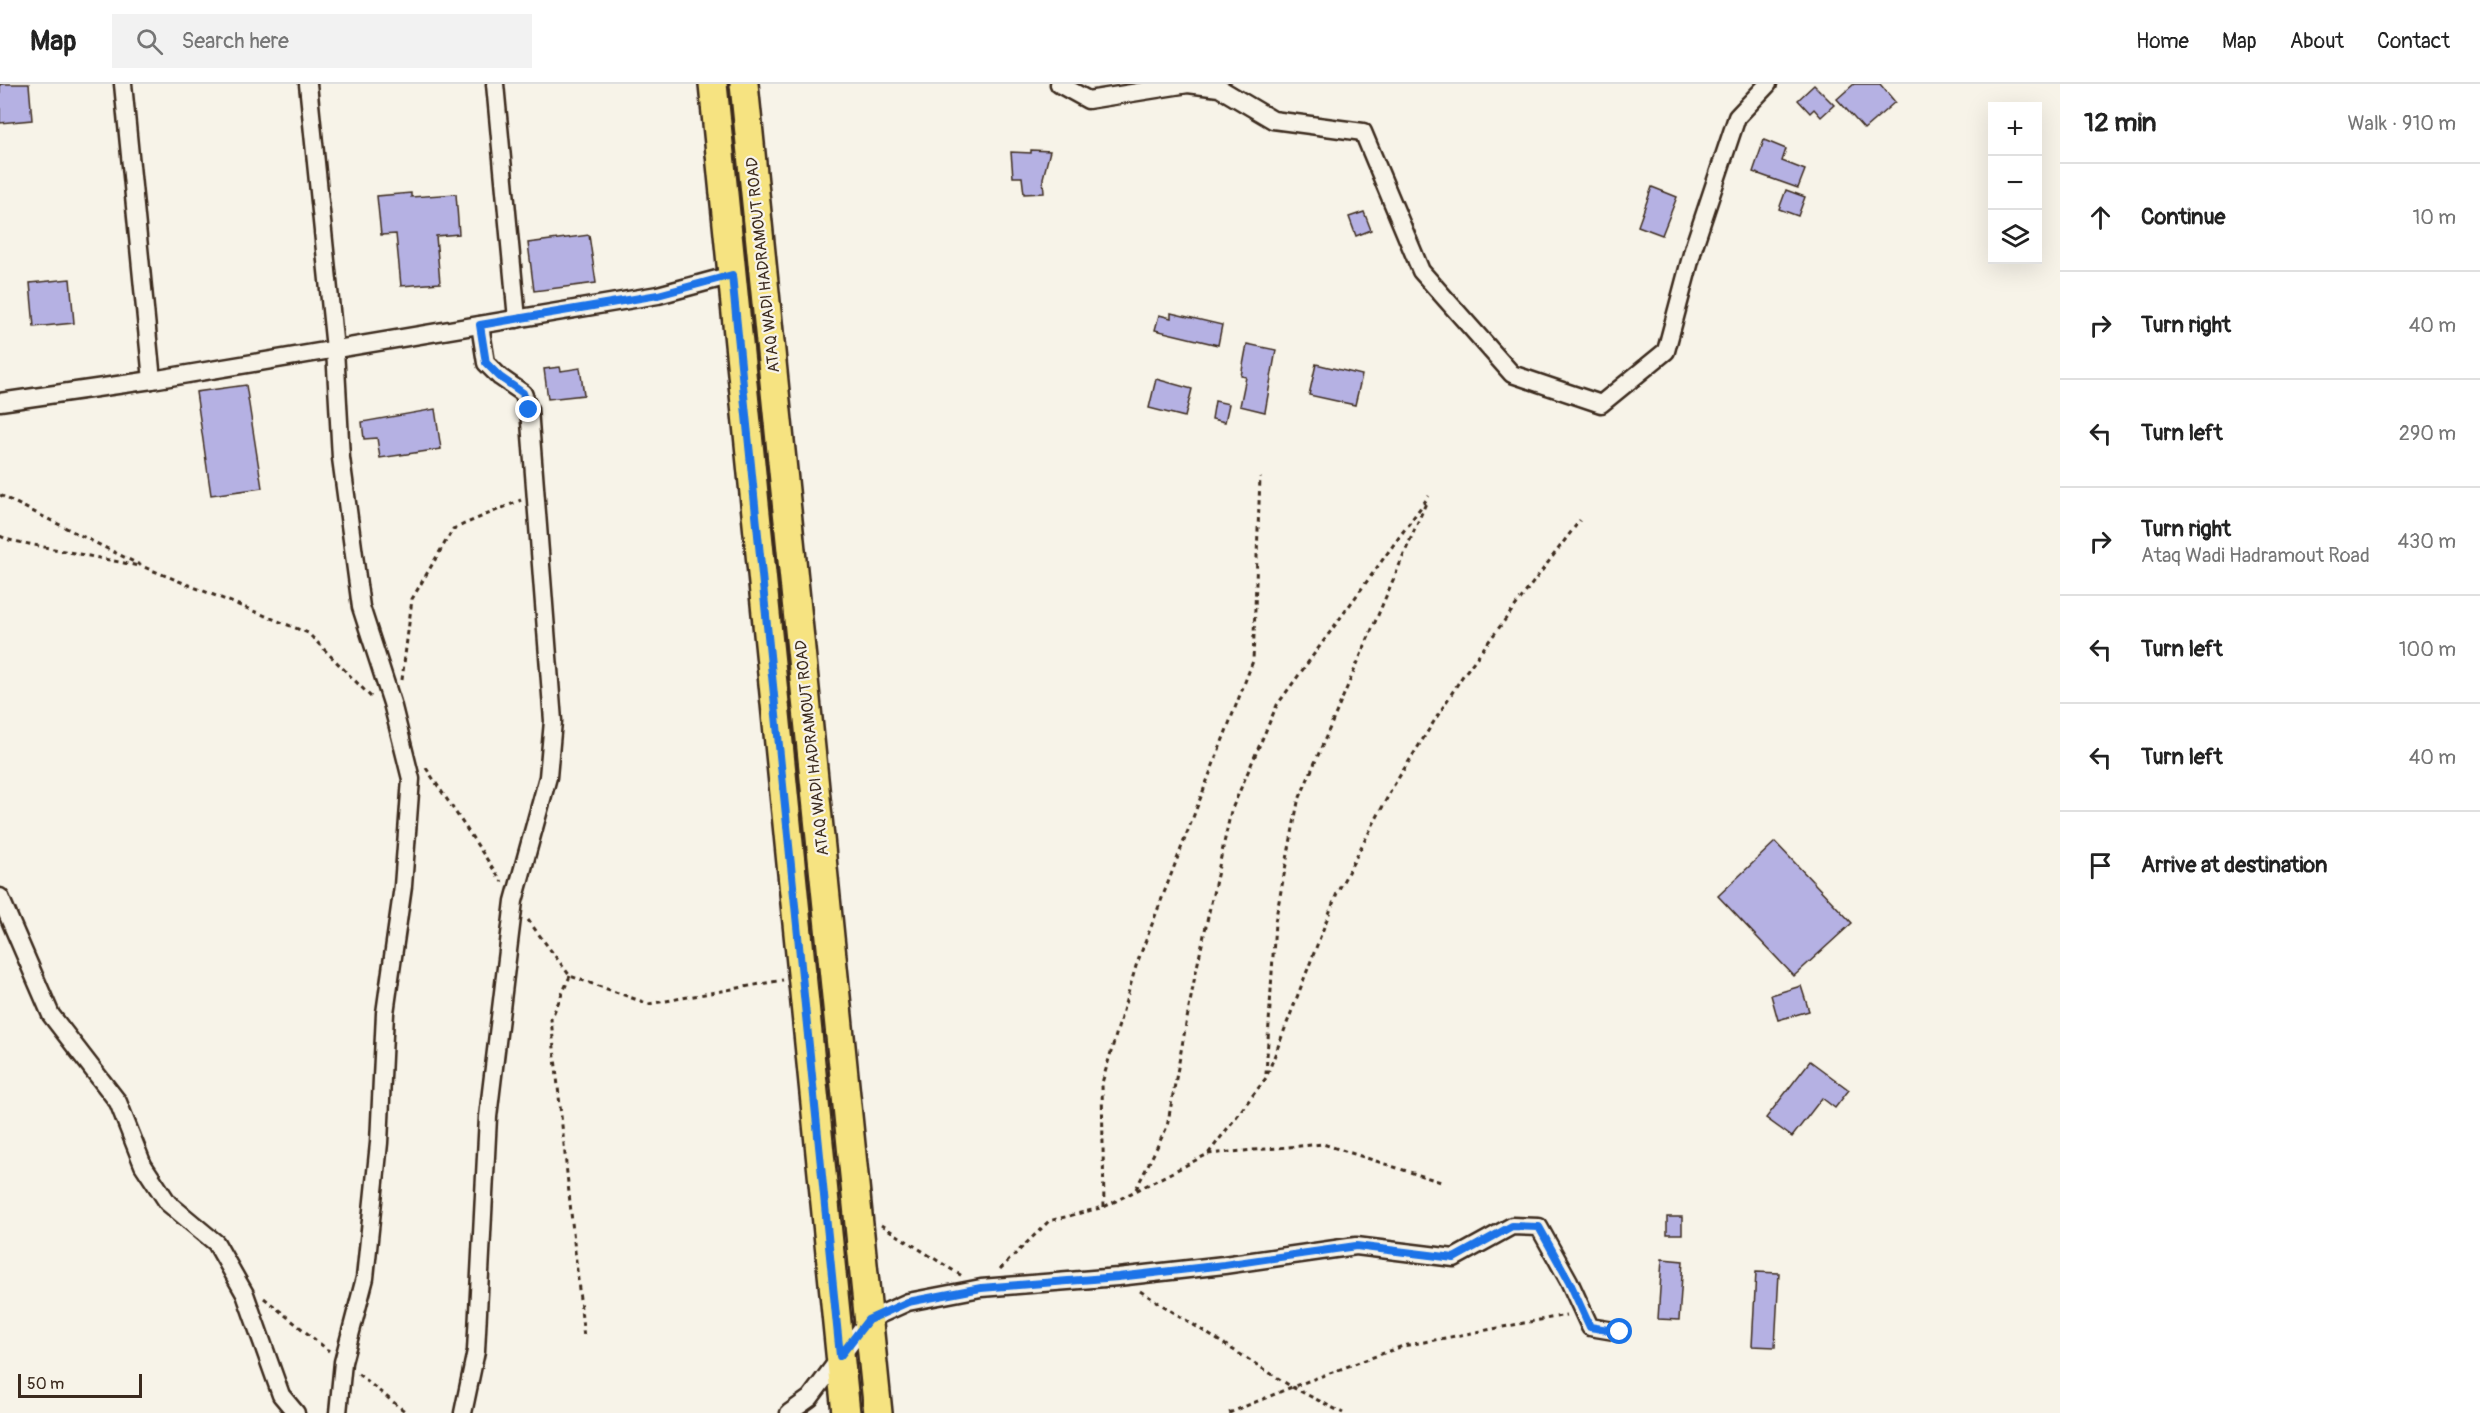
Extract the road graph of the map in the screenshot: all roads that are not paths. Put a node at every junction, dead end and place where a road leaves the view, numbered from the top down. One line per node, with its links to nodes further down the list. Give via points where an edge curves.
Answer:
1 (123, 84): 12 (street)
2 (308, 84): 11 (street)
3 (495, 84): 9 (street)
4 (712, 84): 8 (main road, ATAQ WADI HADRAMOUT ROAD)
5 (744, 84): 15 (main road, ATAQ WADI HADRAMOUT ROAD)
6 (1059, 84): 7 (street, via 1088,100 1188,84 1219,88 1273,120 1363,132 1421,271 1512,374 1601,404 1666,351 1694,246 1737,117)
7 (1768, 84)
8 (732, 275): 9 (street, via 658,295); 17 (main road, ATAQ WADI HADRAMOUT ROAD)
9 (518, 319): 10 (street)
10 (480, 325): 11 (street); 20 (street, via 486,363 523,393 529,410 553,721 548,777 514,901 488,1117 476,1351)
11 (335, 349): 12 (street); 19 (street, via 341,458 361,607 392,702 411,780 403,886 385,1013 379,1143 365,1278 343,1362)
12 (152, 380): 13 (street)
13 (0, 402)
14 (0, 897): 18 (street, via 51,1015 118,1102 143,1166 168,1203 216,1243 241,1287 281,1395)
15 (868, 1320): 16 (street, via 908,1302 981,1288 1118,1277 1356,1246 1454,1258 1512,1226 1539,1227 1590,1327); 17 (street); 23 (main road, ATAQ WADI HADRAMOUT ROAD)
16 (1620, 1332)
17 (840, 1356): 21 (street, via 810,1398); 22 (main road, ATAQ WADI HADRAMOUT ROAD)
18 (296, 1413)
19 (338, 1413)
20 (463, 1413)
21 (789, 1413)
22 (846, 1413)
23 (878, 1413)

